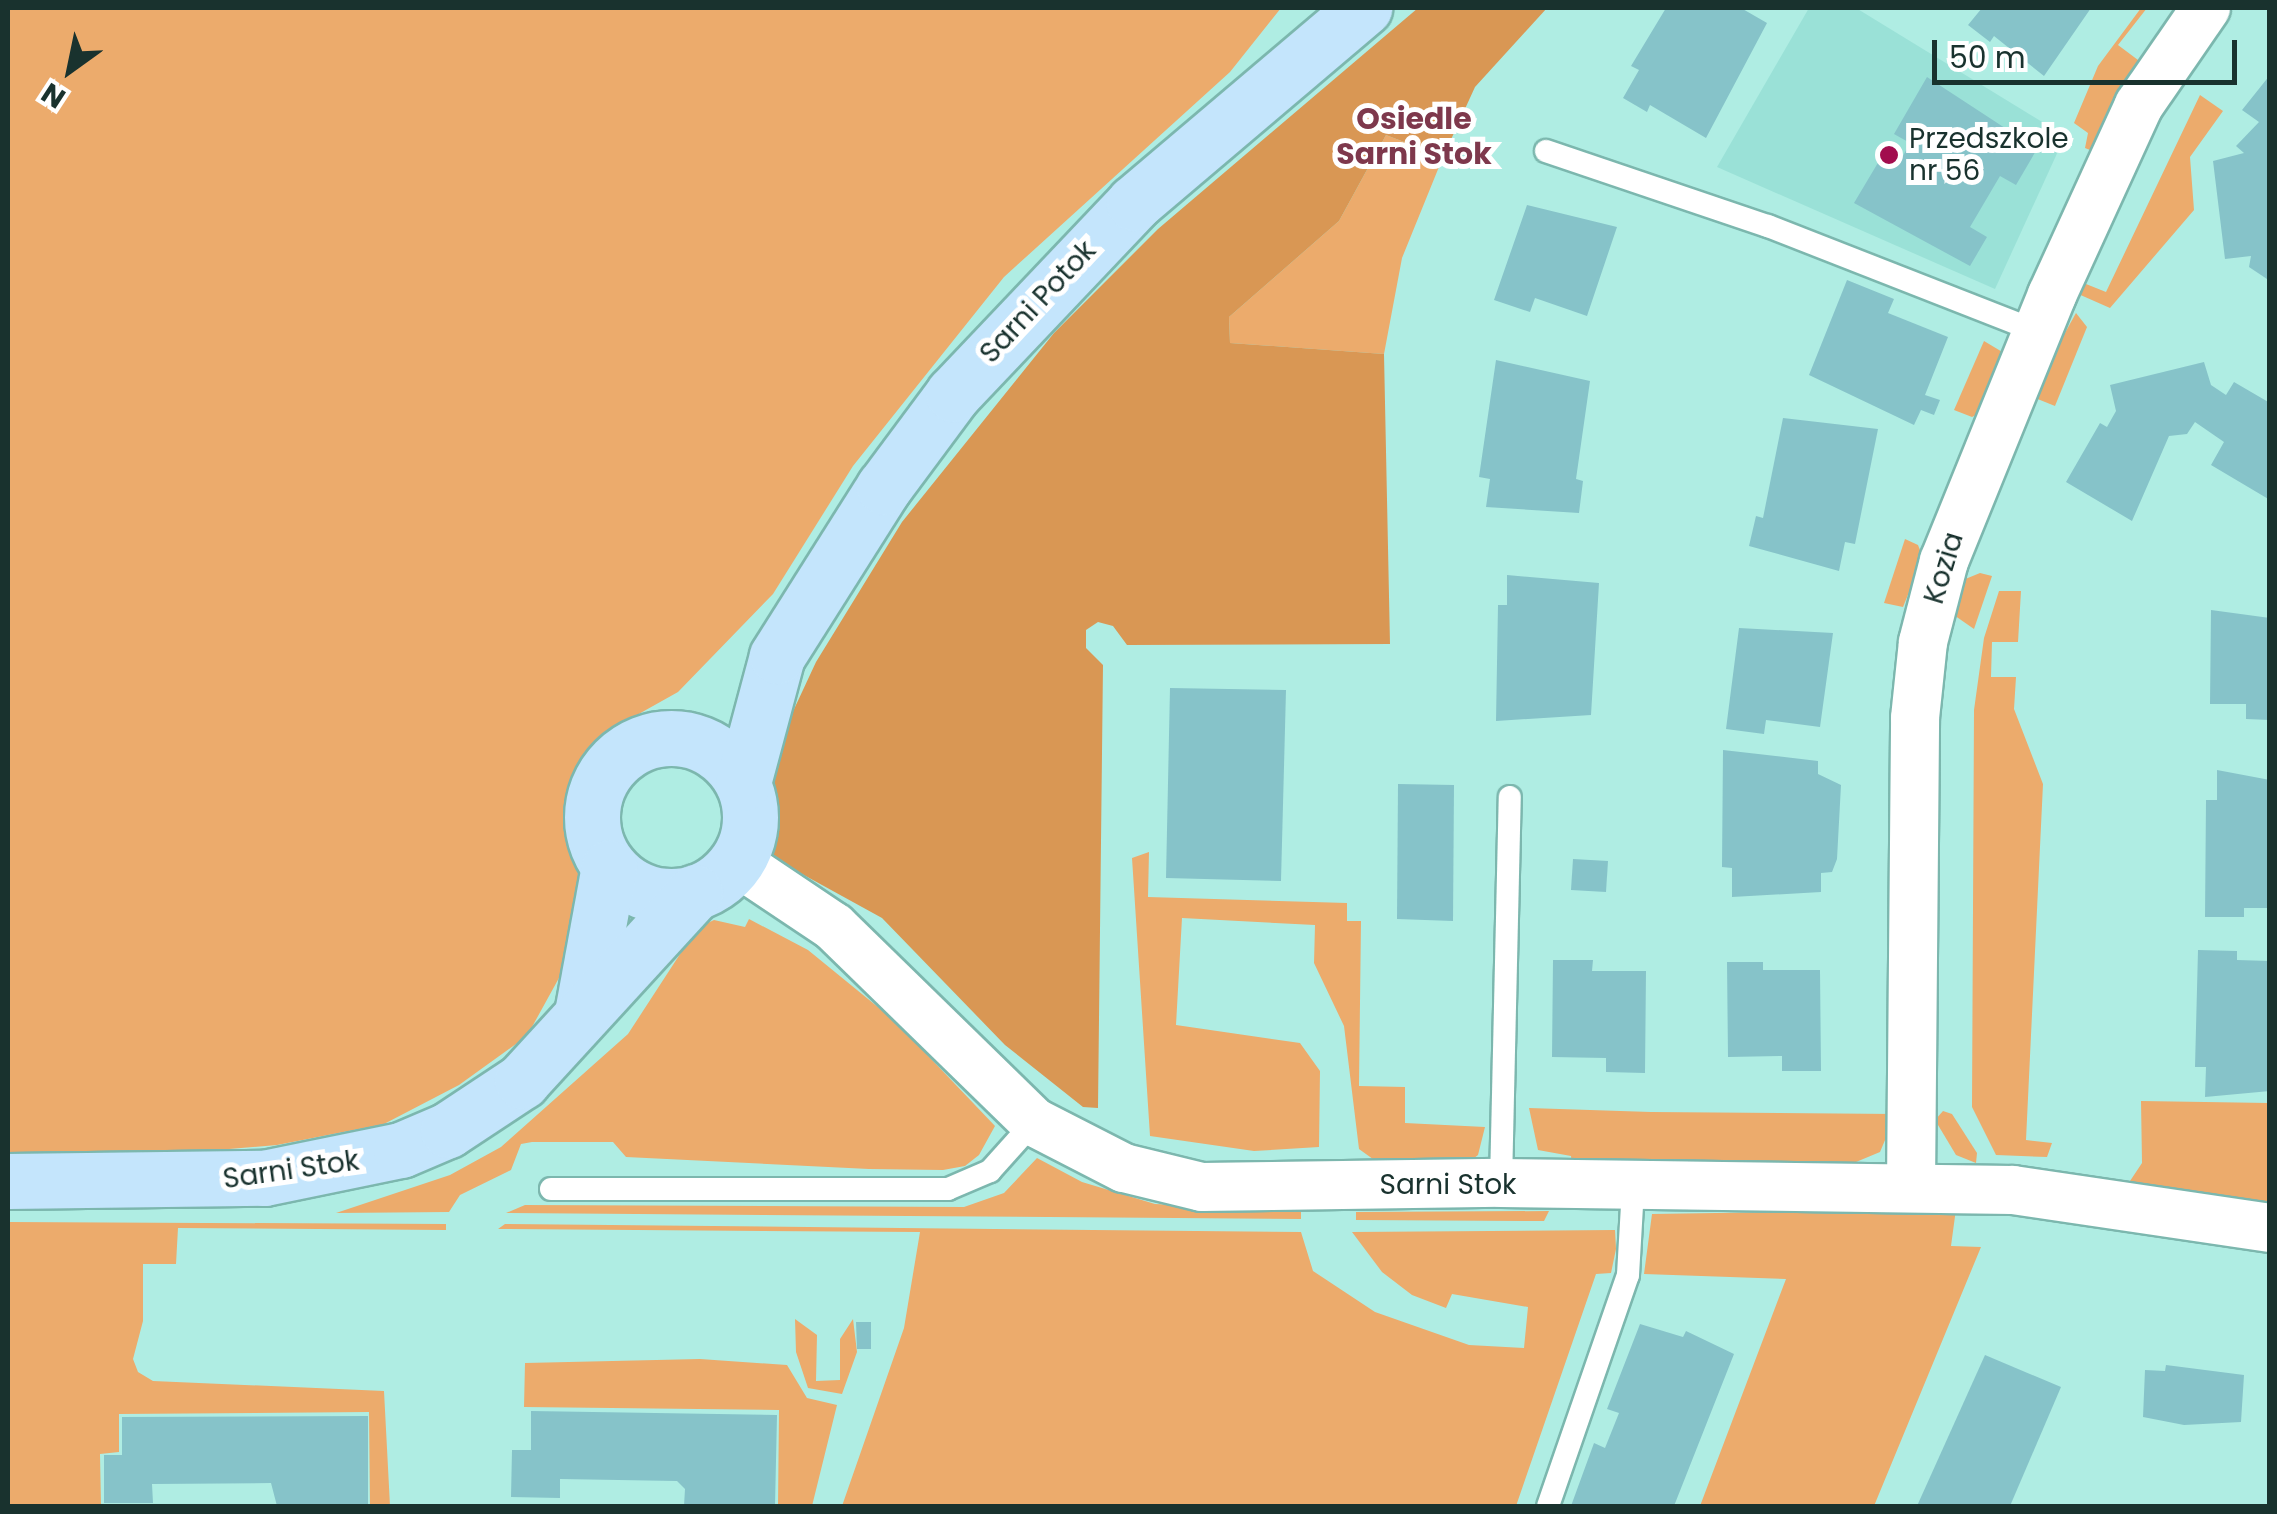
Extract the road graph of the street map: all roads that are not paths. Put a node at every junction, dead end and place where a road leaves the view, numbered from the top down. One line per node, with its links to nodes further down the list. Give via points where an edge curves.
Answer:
1 (1364, 8): 5 (street, Sarni Potok, via 1134,203 1012,326 884,487)
2 (2206, 8): 4 (street, Kozia, via 2140,106)
3 (1546, 151): 4 (lane, via 1768,226)
4 (2036, 331): 15 (street, Kozia, via 1944,561 1923,642 1915,718)
5 (777, 656): 6 (street, Sarni Potok); 7 (street, Sarni Potok)
6 (676, 738): 7 (street, via 709,746); 9 (street, via 644,742 605,773 592,820)
7 (743, 783): 10 (street, via 751,824)
8 (1510, 798): 14 (lane)
9 (609, 867): 10 (street, via 639,890); 11 (street, Sarni Stok)
10 (716, 877): 11 (street, Sarni Stok); 12 (street, Sarni Stok, via 834,927)
11 (582, 1011): 13 (street, Sarni Stok, via 522,1081 491,1104 448,1130 361,1162 264,1178)
12 (1034, 1122): 14 (street, Sarni Stok, via 1124,1168 1202,1187); 17 (lane, via 990,1171 948,1189)
13 (8, 1180)
14 (1500, 1183): 16 (street, Sarni Stok)
15 (1911, 1187): 16 (street, Sarni Stok); 18 (street, Sarni Stok, via 2068,1196)
16 (1632, 1188): 19 (lane, via 1628,1275)
17 (551, 1189)
18 (2270, 1228)
19 (1548, 1506)

